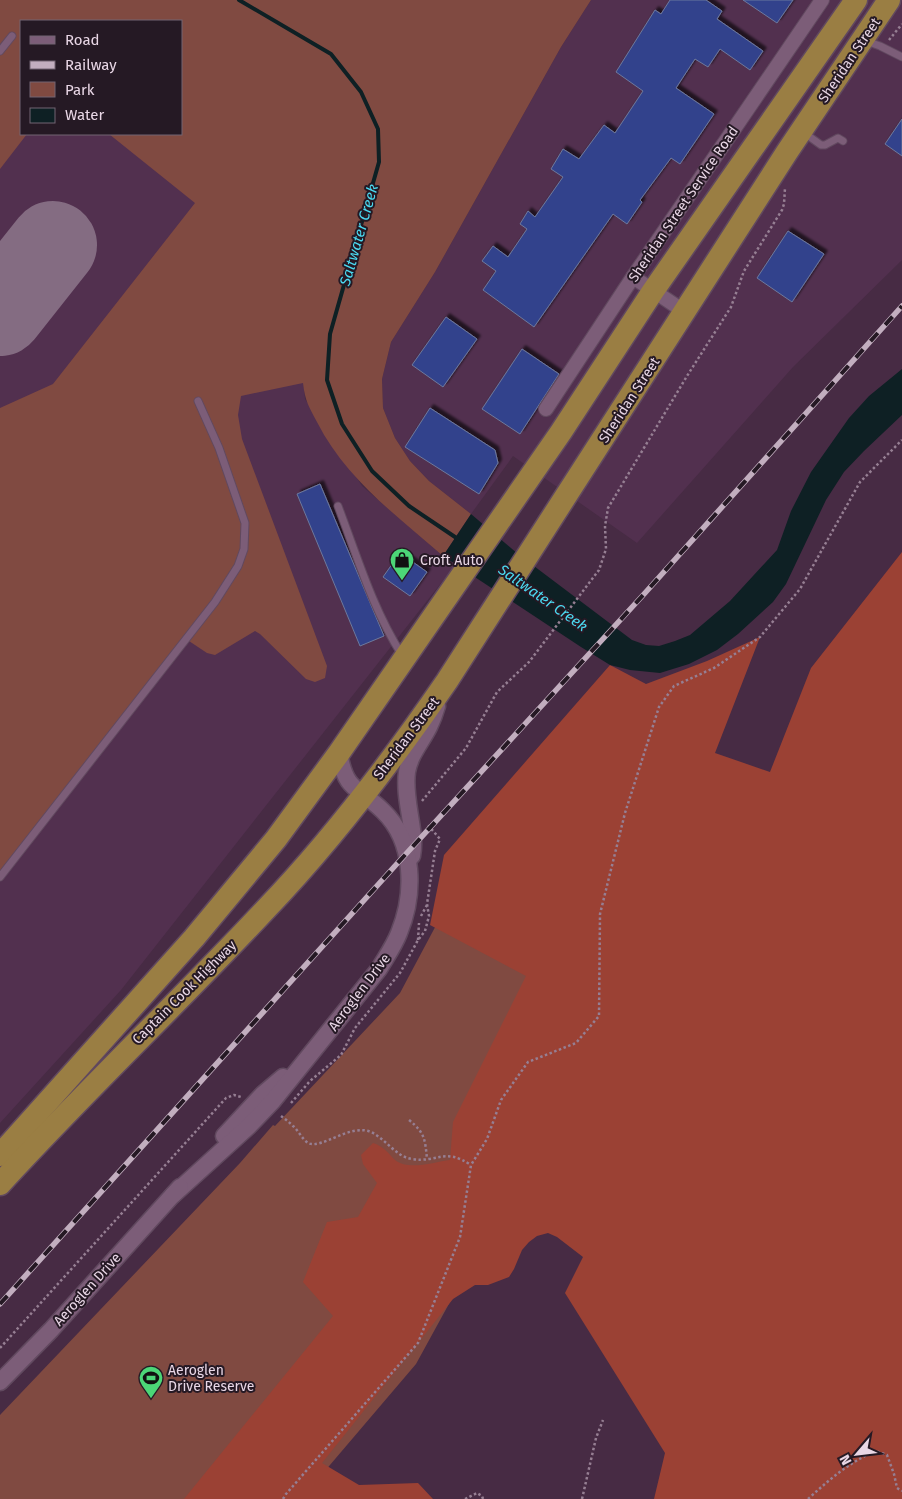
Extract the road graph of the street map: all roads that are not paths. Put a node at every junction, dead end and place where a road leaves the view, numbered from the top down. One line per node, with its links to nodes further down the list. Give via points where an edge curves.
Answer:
1 (822, 0): 10 (street, Sheridan Street Service Road)
2 (856, 0): 11 (highway, Sheridan Street)
3 (889, 0): 5 (highway, Sheridan Street)
4 (12, 36): 6 (lane)
5 (871, 43): 7 (lane); 8 (highway, Sheridan Street)
6 (0, 51)
7 (902, 57)
8 (801, 131): 9 (lane, via 824,145 835,138); 12 (highway, Sheridan Street)
9 (843, 141)
10 (633, 277): 11 (street); 14 (street, Sheridan Street Service Road)
11 (653, 291): 12 (street); 16 (highway, Sheridan Street, via 581,403)
12 (685, 312): 17 (highway, Sheridan Street)
13 (198, 401): 21 (lane, via 219,448 245,523 244,549 238,566 215,602)
14 (546, 409)
15 (338, 506): 16 (lane, via 379,612)
16 (404, 658): 18 (highway, Sheridan Street)
17 (447, 681): 19 (highway, Sheridan Street); 20 (street, Aeroglen Drive, via 407,772 407,801 414,846)
18 (339, 753): 19 (street, Aeroglen Drive, via 344,774); 22 (highway, Captain Cook Highway, via 227,900)
19 (363, 796): 20 (street, Aeroglen Drive, via 392,821 407,853); 23 (highway, Captain Cook Highway, via 266,910)
20 (409, 870): 24 (street, Aeroglen Drive, via 404,918 390,951 313,1052 263,1094)
21 (0, 877)
22 (0, 1155)
23 (0, 1184)
24 (0, 1382)

